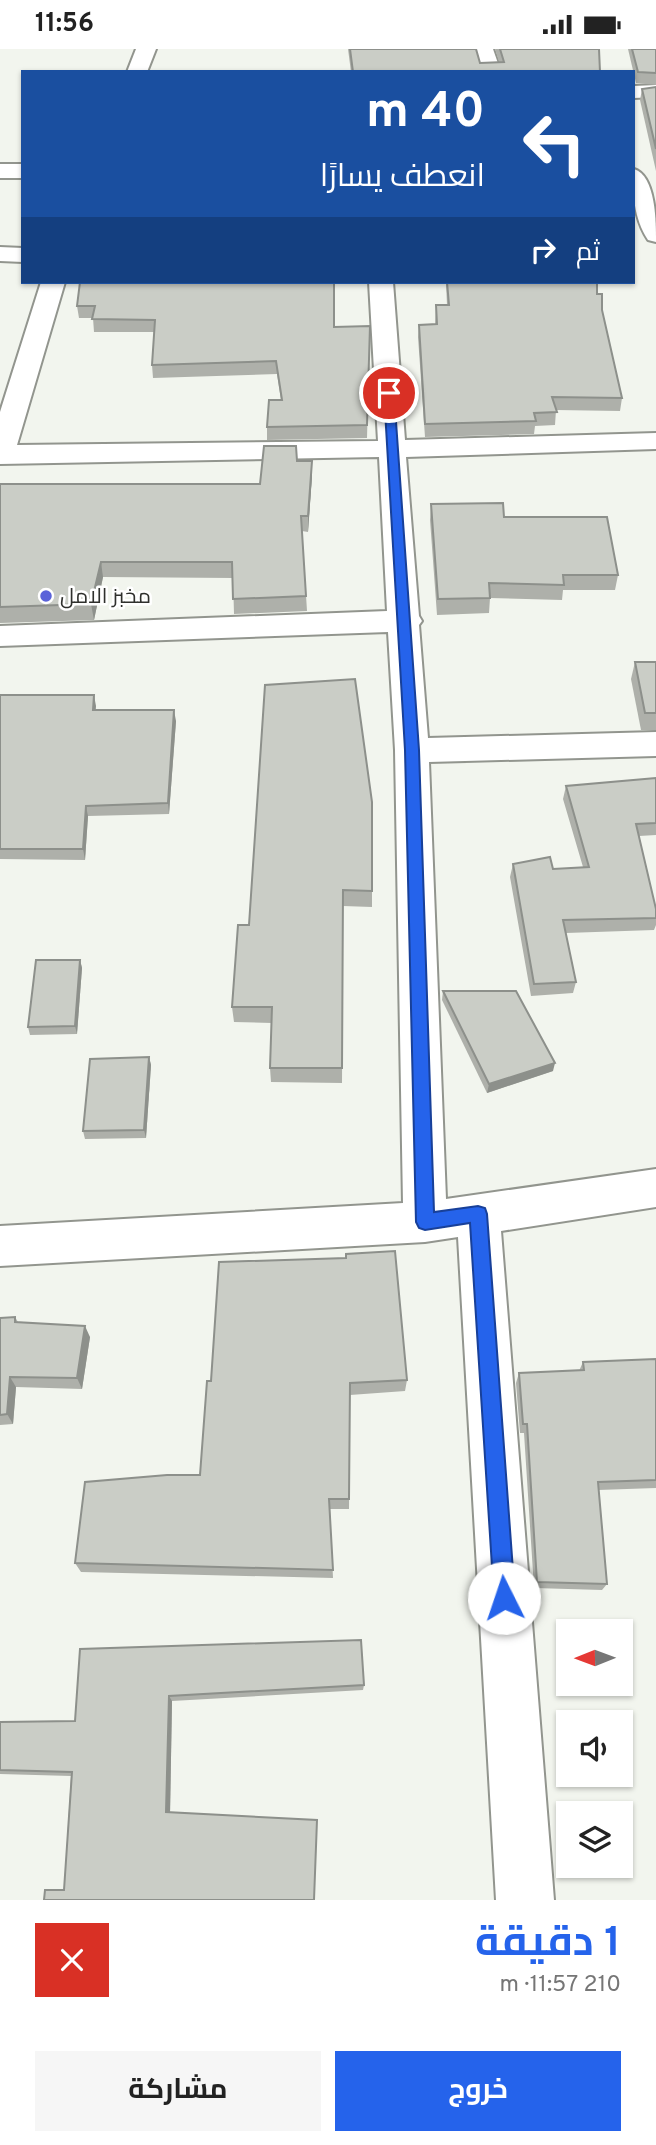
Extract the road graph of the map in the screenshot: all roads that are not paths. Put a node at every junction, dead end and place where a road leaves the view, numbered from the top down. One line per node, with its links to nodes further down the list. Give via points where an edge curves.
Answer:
1 (146, 49): 3 (street)
2 (483, 49): 4 (street)
3 (138, 70)
4 (490, 70)
5 (656, 91): 6 (street)
6 (635, 92)
7 (0, 171): 8 (street)
8 (21, 171)
9 (635, 179): 10 (street)
10 (656, 235)
11 (0, 254): 12 (street)
12 (21, 255)
13 (52, 284): 17 (street)
14 (381, 284): 16 (street)
15 (656, 441): 16 (street)
16 (393, 449): 17 (street); 18 (street)
17 (0, 455)
18 (405, 621): 19 (street); 21 (street)
19 (0, 636)
20 (656, 744): 21 (street)
21 (412, 750): 24 (street)
22 (656, 1188): 23 (street)
23 (478, 1214): 24 (street); 26 (street)
24 (425, 1222): 25 (street)
25 (0, 1246)
26 (525, 1900)

